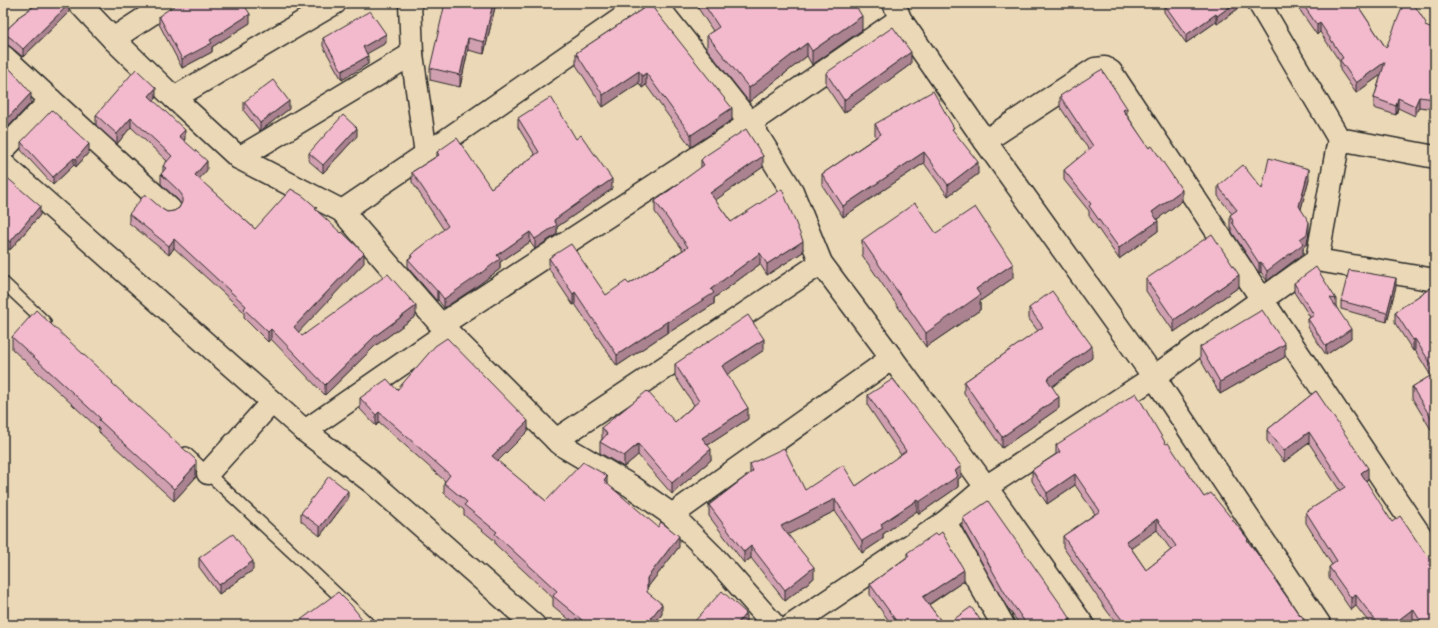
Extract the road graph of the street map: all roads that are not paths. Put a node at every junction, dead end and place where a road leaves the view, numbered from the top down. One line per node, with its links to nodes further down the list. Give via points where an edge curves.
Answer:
1 (29, 3): 10 (street)
2 (79, 3): 11 (street)
3 (168, 3): 11 (street)
4 (335, 3): 14 (street)
5 (410, 3): 12 (street)
6 (644, 3): 20 (street)
7 (656, 3): 16 (street)
8 (1259, 3): 17 (street)
9 (897, 11): 16 (street); 18 (street)
10 (4, 18)
11 (113, 39): 14 (street)
12 (412, 54): 20 (street); 22 (street)
13 (3, 56): 15 (street)
14 (174, 98): 22 (street)
15 (51, 100): 19 (street); 24 (street)
16 (750, 123): 27 (street, via 792,191); 31 (street)
17 (1339, 139): 21 (street); 26 (street)
18 (985, 141): 30 (street, via 1095,69 1105,68 1112,72); 34 (street)
19 (3, 150)
20 (426, 154): 25 (street)
21 (1435, 157)
22 (239, 158): 25 (street)
23 (3, 164): 35 (street)
24 (170, 209)
25 (342, 210): 31 (street)
26 (1317, 260): 28 (street); 30 (street)
27 (820, 263): 33 (street); 37 (street)
28 (1435, 280)
29 (3, 282): 32 (lane)
30 (1261, 298): 34 (street); 43 (street)
31 (444, 328): 36 (street); 37 (street)
32 (56, 332)
33 (892, 358): 40 (street); 41 (street)
34 (1154, 377): 40 (street); 50 (street)
35 (272, 402): 36 (street); 39 (street)
36 (305, 430): 45 (street, via 372,483)
37 (556, 440): 41 (street, via 565,448 631,486)
38 (178, 446): 39 (lane)
39 (208, 474): 44 (lane)
40 (986, 487): 42 (street); 49 (street)
41 (672, 515): 46 (street, via 715,558)
42 (945, 522): 47 (street); 48 (street)
43 (1435, 557)
44 (370, 625)
45 (534, 625)
46 (774, 625)
47 (792, 625)
48 (1003, 625)
49 (1083, 625)
50 (1320, 625)

